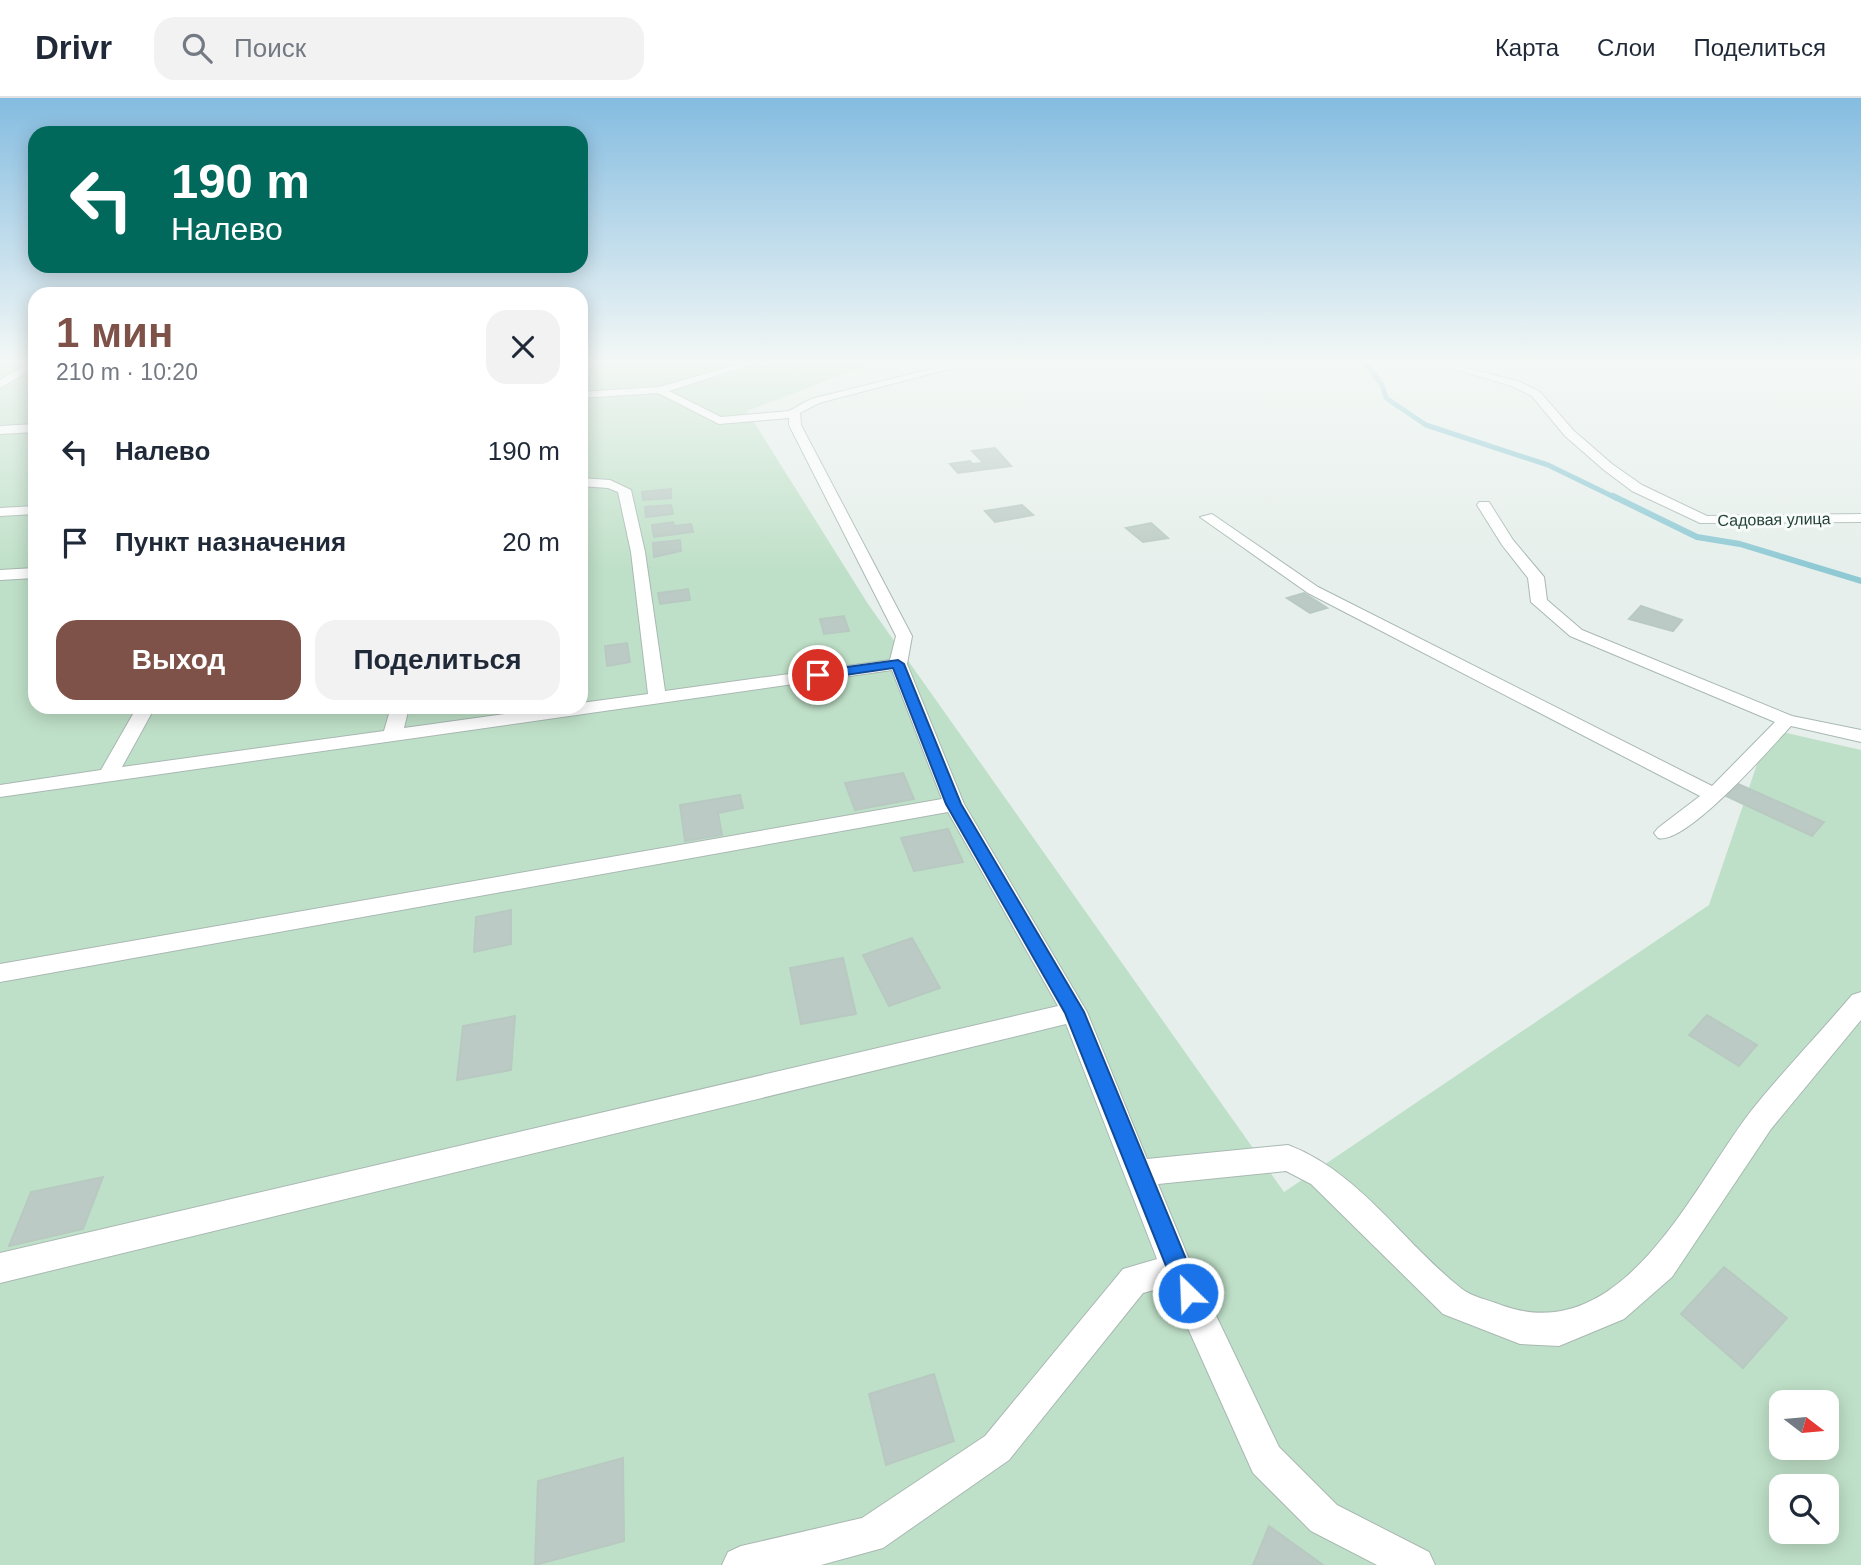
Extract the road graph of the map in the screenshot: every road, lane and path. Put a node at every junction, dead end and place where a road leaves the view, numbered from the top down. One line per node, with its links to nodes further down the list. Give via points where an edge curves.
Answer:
1 (799, 432): 11 (street, via 904,636)
2 (1569, 432): 8 (street, Садовая улица, via 1637,488 1705,520)
3 (588, 482): 12 (street, via 624,490 638,552)
4 (1484, 505): 17 (street, via 1536,577 1539,602 1576,633)
5 (28, 510): 6 (street)
6 (0, 512)
7 (1207, 517): 22 (street, via 1313,590)
8 (1861, 518)
9 (28, 573): 10 (street)
10 (0, 575)
11 (898, 664): 12 (street); 23 (street)
12 (657, 697): 13 (street)
13 (588, 707)
14 (142, 714): 20 (street)
15 (398, 714): 19 (street)
16 (544, 714): 19 (street)
17 (1787, 720): 18 (street); 22 (street)
18 (1861, 736)
19 (392, 737): 20 (street)
20 (108, 776): 21 (street)
21 (0, 791)
22 (1714, 795): 24 (street)
23 (954, 804): 25 (street); 27 (street)
24 (1665, 832)
25 (0, 973)
26 (1861, 1002): 28 (street, via 1761,1120 1661,1266 1613,1308 1559,1330 1520,1328 1454,1303 1321,1174 1288,1158)
27 (1074, 1012): 28 (street); 29 (street)
28 (1139, 1173): 30 (street)
29 (0, 1268)
30 (1177, 1269): 31 (street, via 1134,1280 997,1448 870,1535); 32 (street, via 1266,1460 1324,1518)
31 (741, 1565)
32 (1416, 1565)

